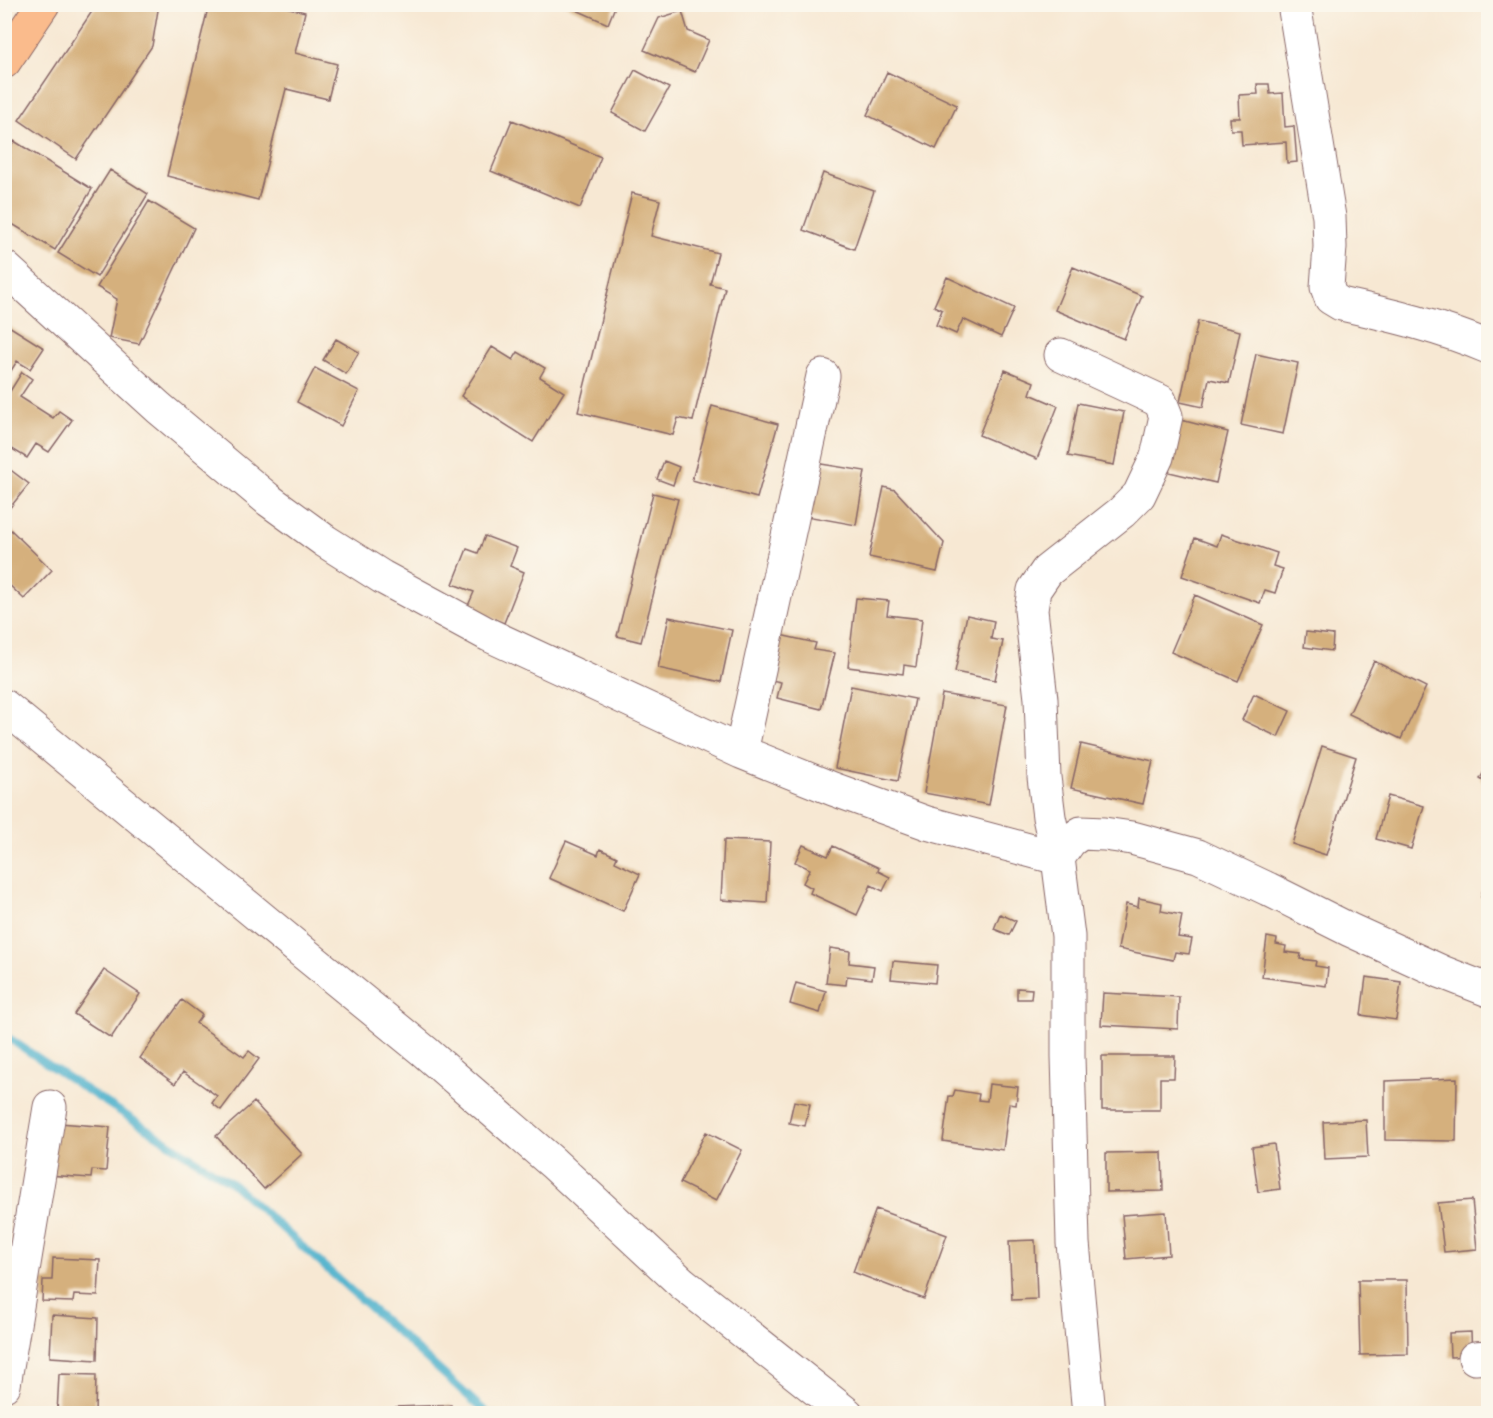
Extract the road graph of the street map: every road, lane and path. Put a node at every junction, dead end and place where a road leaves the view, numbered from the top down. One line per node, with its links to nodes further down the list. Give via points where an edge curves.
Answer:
1 (43, 4): 3 (highway)
2 (1294, 4): 5 (street, via 1329,217 1327,287 1331,298)
3 (4, 62)
4 (4, 267): 9 (street, via 159,408 270,501 325,541 489,635)
5 (1488, 347)
6 (1062, 355): 10 (street, via 1160,401 1166,416 1157,457 1139,495 1047,571 1034,590 1031,610 1041,699 1044,777)
7 (823, 376): 9 (street)
8 (4, 706): 14 (street, via 424,1051 554,1163 682,1284)
9 (741, 752): 10 (street, via 927,823)
10 (1058, 858): 11 (street, via 1081,833 1132,838 1198,856 1350,930); 15 (street, via 1068,936 1073,1243)
11 (1488, 990)
12 (50, 1107): 13 (street)
13 (4, 1385)
14 (847, 1413)
15 (1089, 1413)

